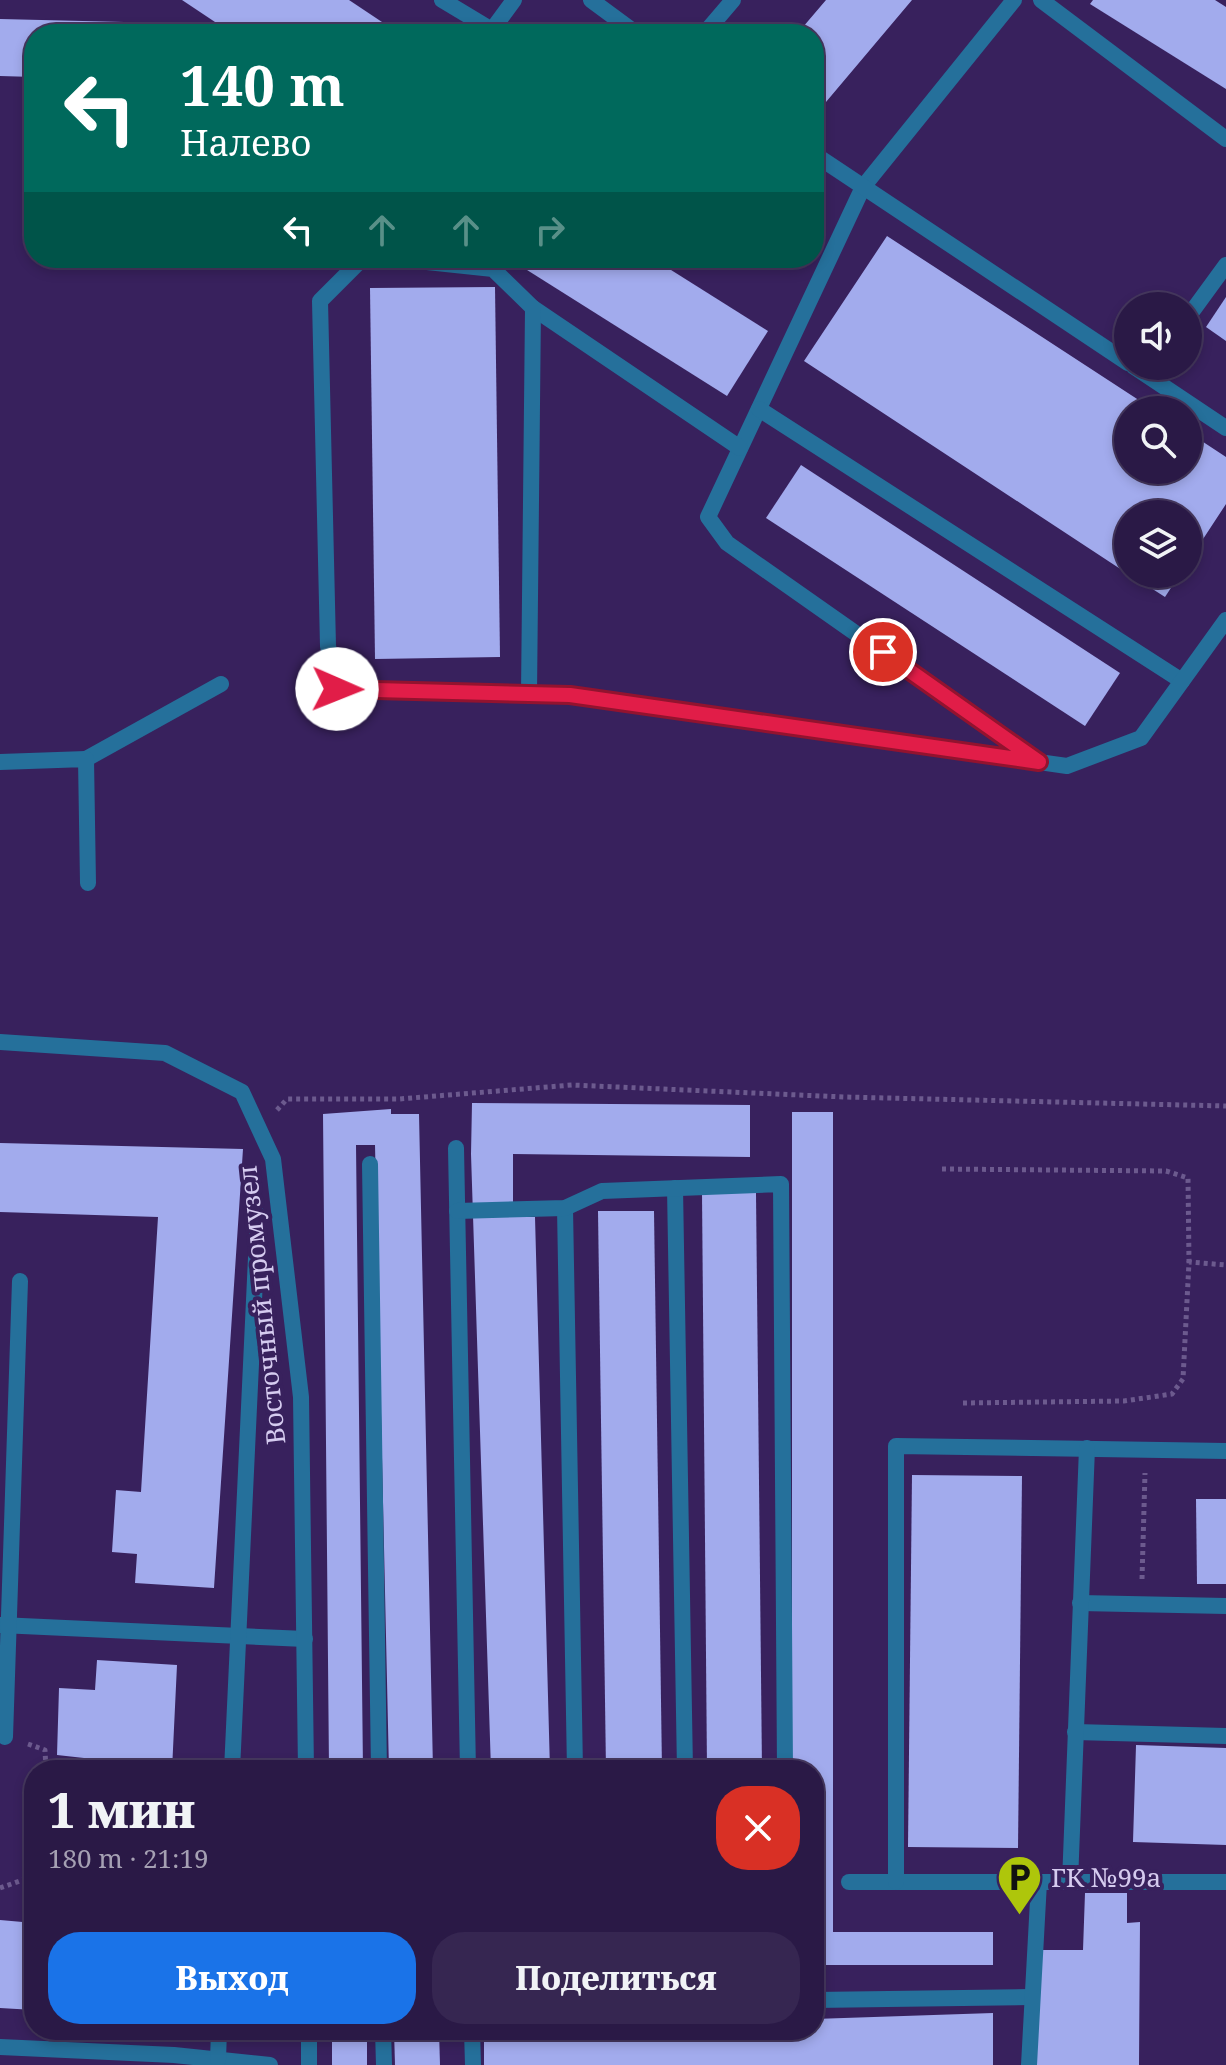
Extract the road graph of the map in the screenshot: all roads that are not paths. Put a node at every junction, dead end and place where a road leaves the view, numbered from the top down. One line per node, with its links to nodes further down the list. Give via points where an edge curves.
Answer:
1 (442, 0): 7 (street)
2 (514, 0): 8 (street)
3 (591, 0): 9 (street)
4 (733, 0): 10 (street)
5 (1014, 0): 13 (street)
6 (1041, 0): 11 (street)
7 (478, 24)
8 (496, 24)
9 (623, 24)
10 (713, 24)
11 (1226, 139)
12 (824, 161): 13 (street)
13 (863, 187): 19 (street); 21 (street)
14 (1226, 265): 17 (street)
15 (353, 268): 27 (street, via 320,301 328,646 337,689)
16 (484, 268): 18 (street, via 493,269)
17 (1202, 298)
18 (533, 308): 23 (street); 27 (street)
19 (1114, 351)
20 (1158, 380): 22 (street)
21 (759, 409): 23 (street); 25 (street)
22 (1226, 428)
23 (740, 448): 30 (street, via 708,517 727,543)
24 (1226, 620): 25 (street)
25 (1182, 681): 30 (street, via 1141,738 1067,766)
26 (221, 684): 28 (street)
27 (529, 694): 30 (street, via 570,695)
28 (86, 759): 29 (street); 31 (street)
29 (0, 762)
30 (1039, 762)
31 (88, 883)
32 (0, 1042): 38 (street, Восточный промузел, via 165,1053 242,1092 273,1159)
33 (456, 1148): 37 (street)
34 (370, 1164): 52 (street)
35 (675, 1188): 36 (street, via 602,1191); 55 (street); 56 (street, via 781,1184)
36 (565, 1208): 37 (street); 54 (street)
37 (457, 1211): 53 (street)
38 (280, 1216): 45 (street, via 253,1215); 46 (street, Восточный промузел, via 301,1397)
39 (20, 1281): 44 (street)
40 (1087, 1448): 41 (street); 42 (street); 58 (street, via 896,1446)
41 (1226, 1451)
42 (1080, 1603): 43 (street); 47 (street)
43 (1226, 1606)
44 (4, 1625): 45 (street); 49 (street)
45 (238, 1636): 46 (street); 50 (street)
46 (305, 1639): 51 (street, Восточный промузел)
47 (1075, 1732): 48 (street); 60 (street)
48 (1226, 1736)
49 (5, 1737)
50 (232, 1760)
51 (306, 1760)
52 (379, 1760)
53 (468, 1760)
54 (575, 1760)
55 (685, 1760)
56 (785, 1760)
57 (849, 1882): 58 (street)
58 (896, 1882): 59 (street)
59 (1039, 1882): 60 (street); 62 (street)
60 (1070, 1882): 61 (street)
61 (1226, 1882)
62 (1032, 1997): 63 (street); 74 (street)
63 (824, 2000)
64 (219, 2040): 69 (street)
65 (309, 2040): 71 (street)
66 (383, 2040): 72 (street)
67 (472, 2040): 73 (street)
68 (0, 2047): 69 (street)
69 (218, 2060): 70 (street)
70 (270, 2065)
71 (309, 2065)
72 (384, 2065)
73 (473, 2065)
74 (1029, 2065)

